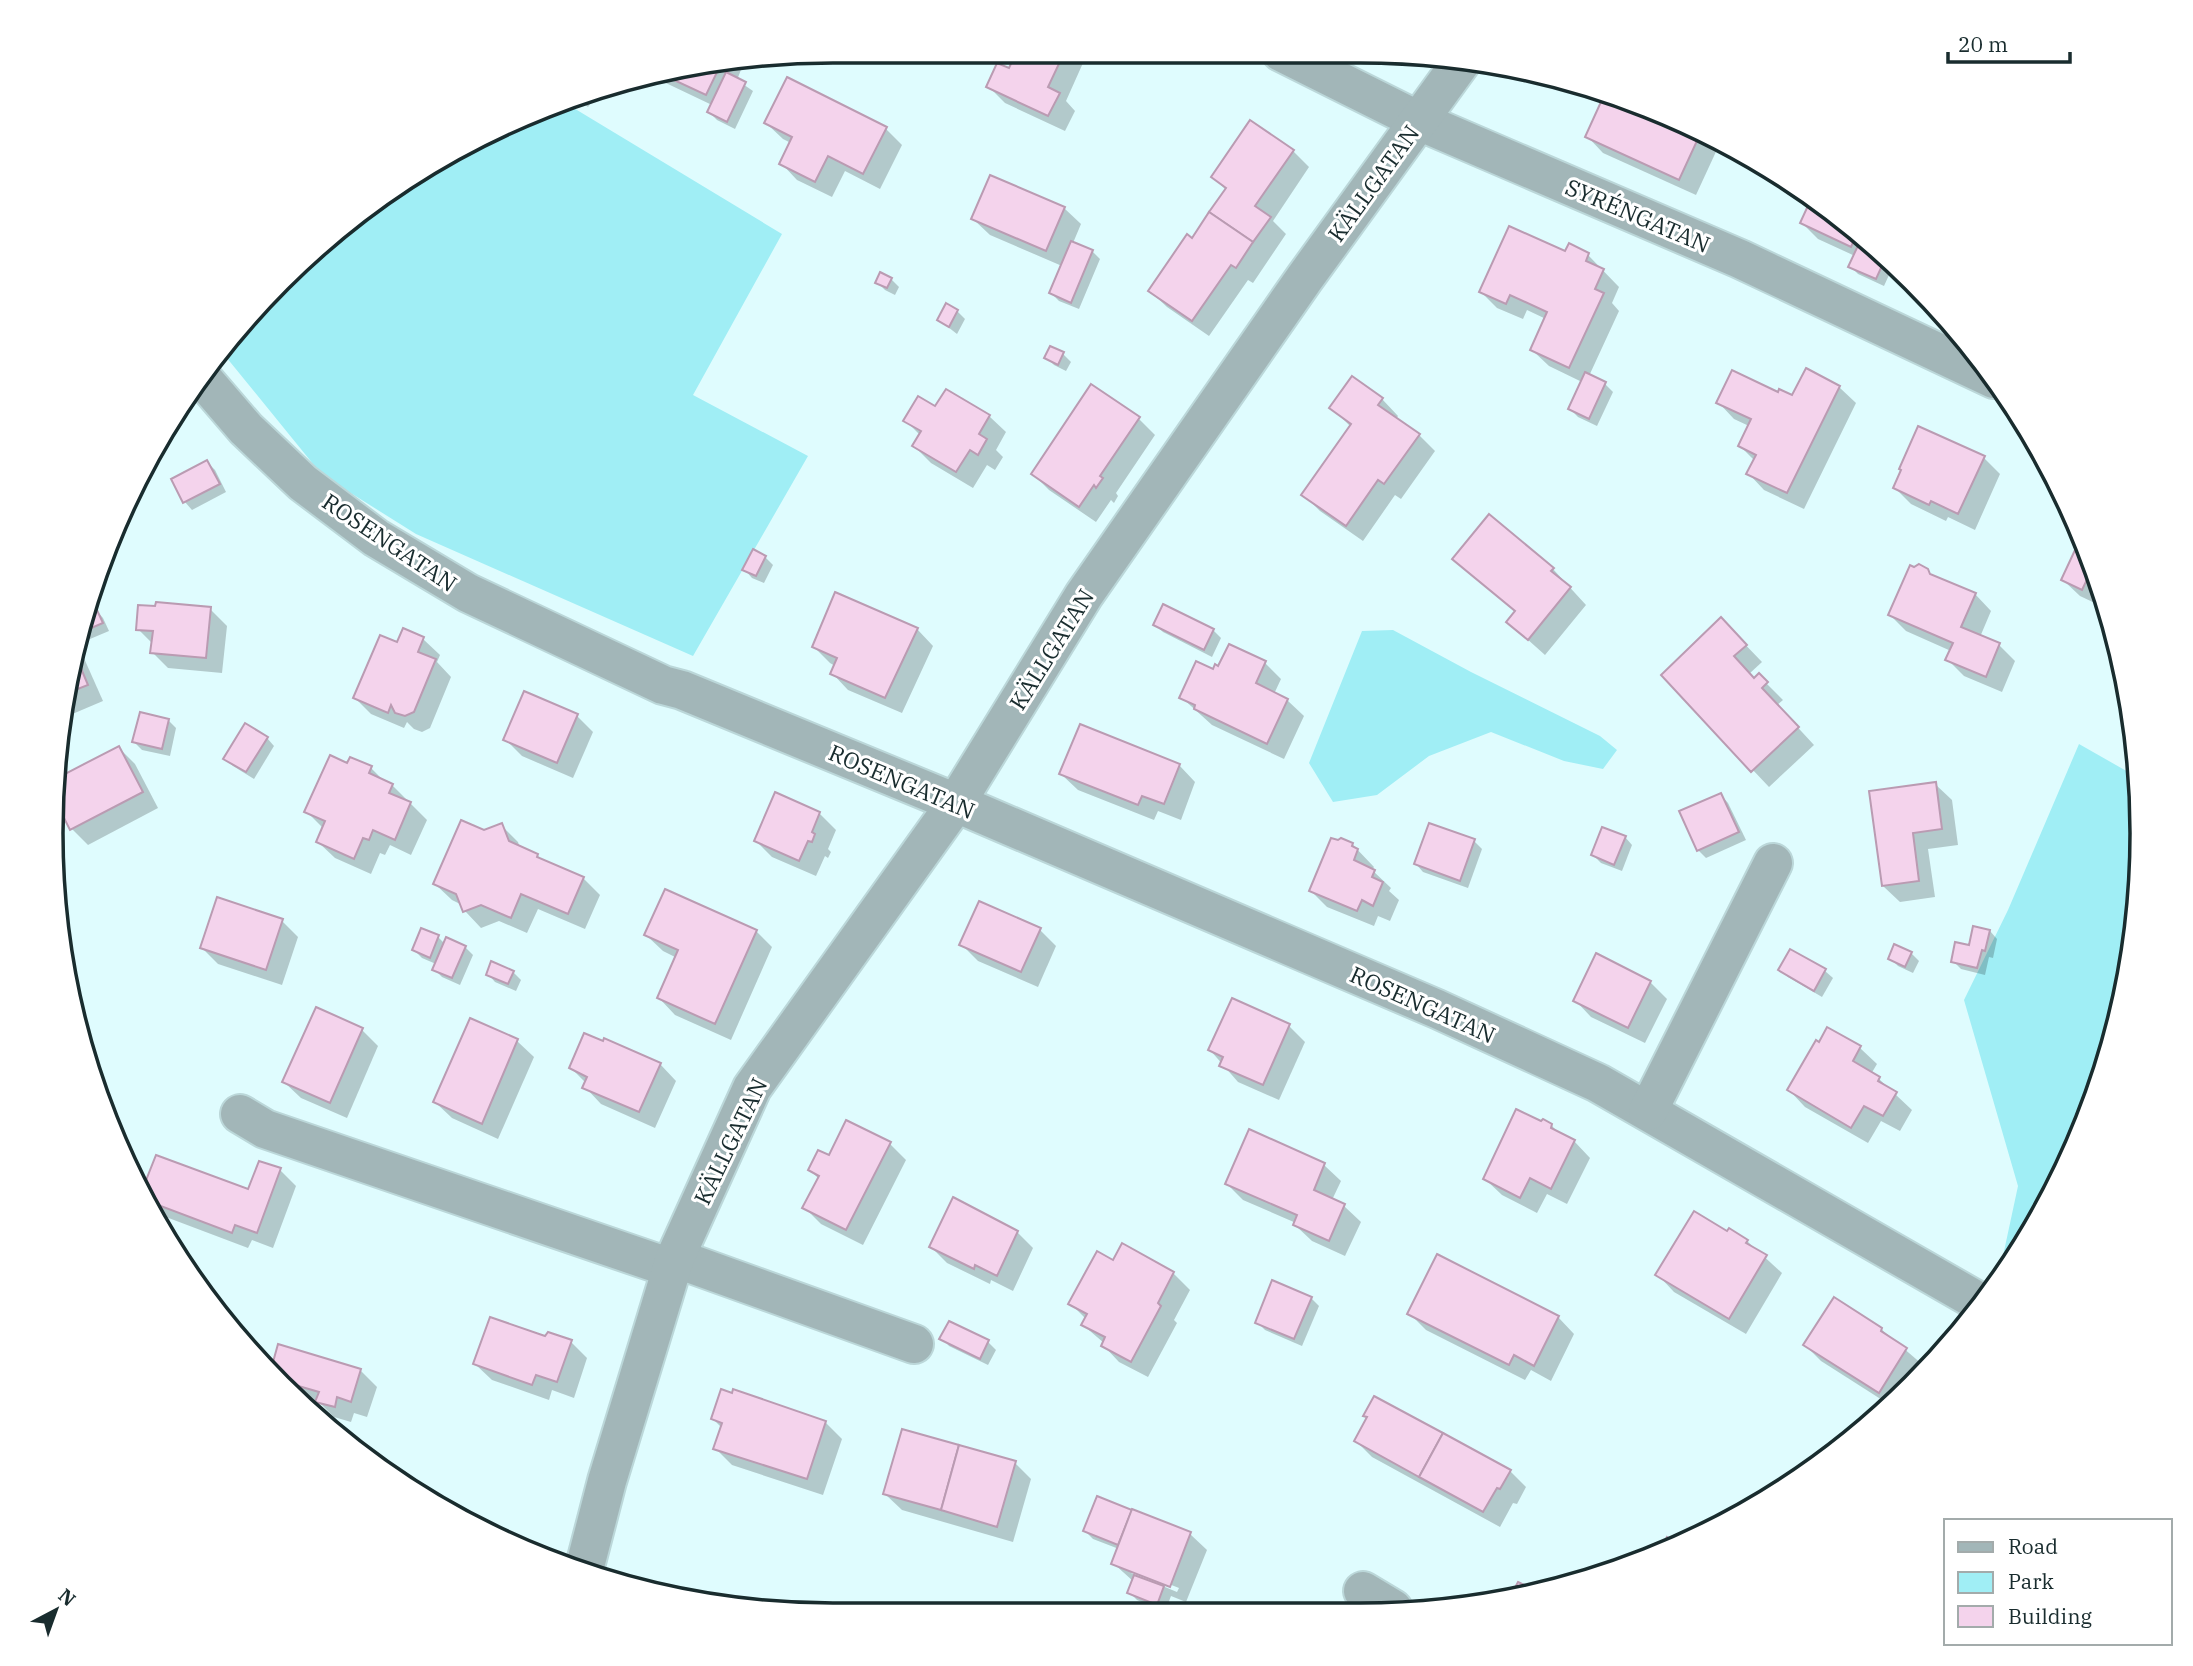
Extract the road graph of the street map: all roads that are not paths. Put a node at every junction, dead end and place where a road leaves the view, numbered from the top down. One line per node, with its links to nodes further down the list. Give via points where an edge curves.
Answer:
1 (1304, 63): 3 (street, SYRÉNGATAN)
2 (1455, 69): 3 (street, KÄLLGATAN)
3 (1419, 121): 4 (street, SYRÉNGATAN, via 1740,259); 6 (street, KÄLLGATAN, via 1084,595)
4 (1975, 370)
5 (208, 384): 6 (street, ROSENGATAN, via 246,429 303,483 376,538 468,593 663,685)
6 (956, 803): 8 (street, ROSENGATAN, via 1480,1028); 10 (street, KÄLLGATAN, via 752,1087)
7 (1773, 863): 8 (street)
8 (1648, 1111): 11 (street, ROSENGATAN)
9 (240, 1114): 10 (street, via 265,1129)
10 (673, 1263): 12 (street); 13 (street, KÄLLGATAN)
11 (1973, 1299)
12 (914, 1344)
13 (586, 1562)

